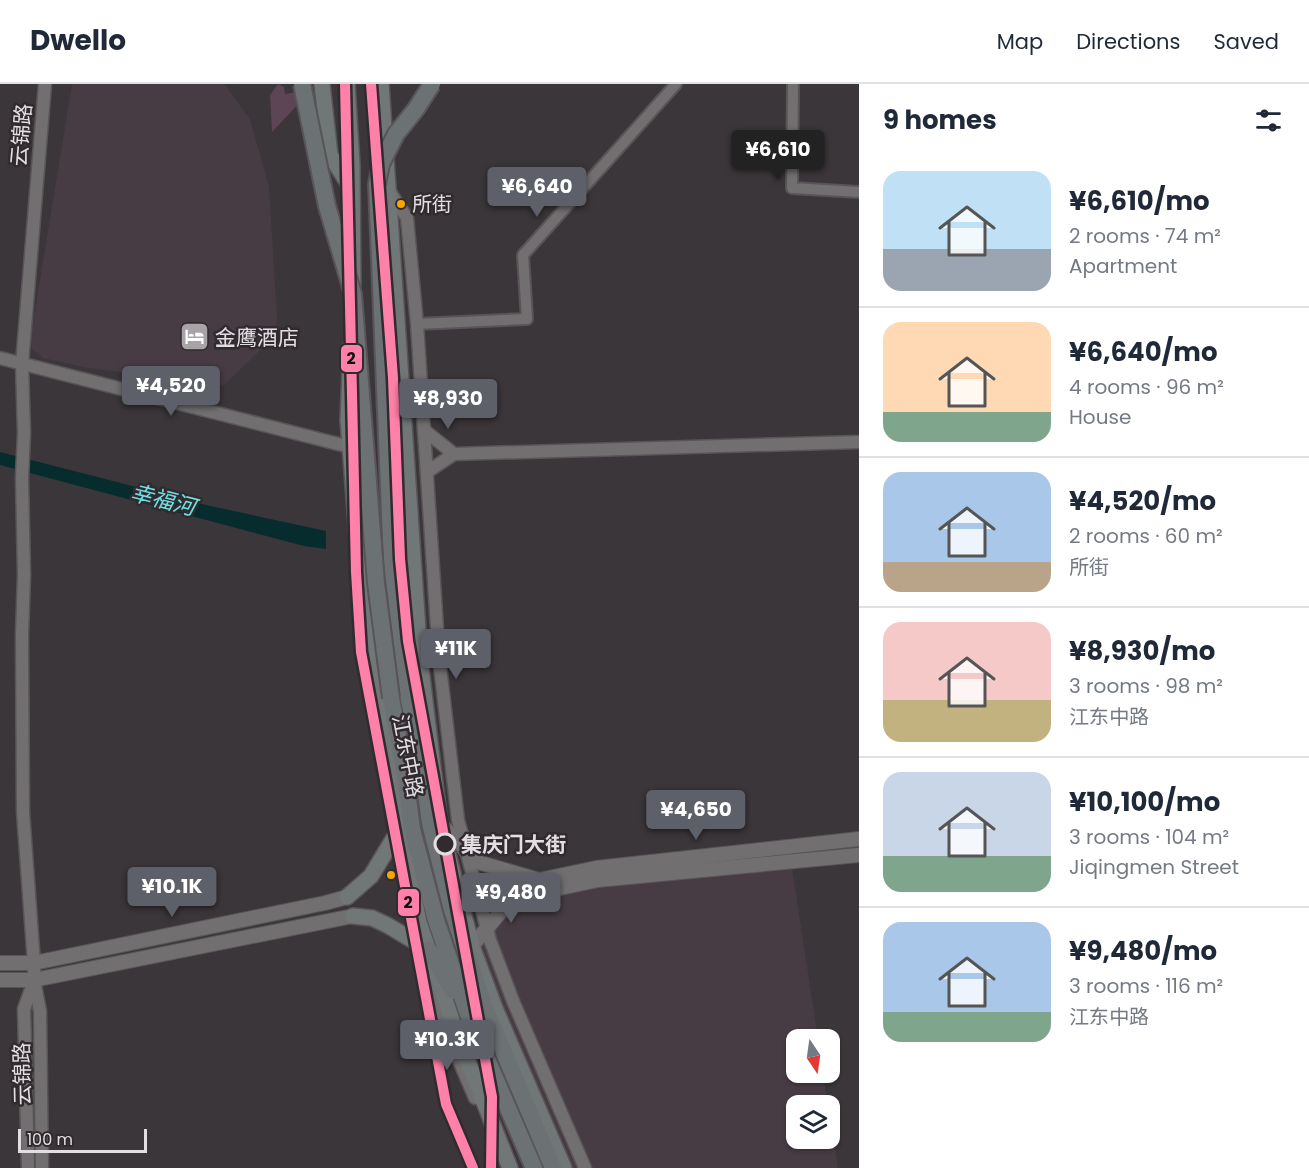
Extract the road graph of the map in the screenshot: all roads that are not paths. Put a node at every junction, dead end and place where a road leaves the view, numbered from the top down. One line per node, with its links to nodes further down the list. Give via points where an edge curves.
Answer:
1 (45, 84): 14 (street, 云锦路)
2 (302, 84): 36 (highway, bridge, via 327,206 353,294 376,583 412,829 436,920)
3 (322, 84): 10 (main road, via 330,155)
4 (347, 84): 10 (main road, 江东中路)
5 (381, 84): 9 (main road, 江东中路)
6 (432, 84): 9 (highway, bridge, via 396,134 381,164)
7 (676, 84): 12 (street, via 523,255 527,319)
8 (793, 84): 11 (street, via 792,188)
9 (383, 187): 12 (street, 江东中路, via 407,218); 20 (main road, 江东中路, via 420,660); 35 (highway, via 392,564 430,823 452,910)
10 (352, 190): 17 (main road, 江东中路)
11 (859, 192)
12 (417, 324): 15 (street, 江东中路)
13 (0, 358): 14 (street)
14 (22, 364): 17 (street); 32 (street, 云锦路, via 23,812)
15 (424, 430): 18 (street); 19 (street, 江东中路)
16 (859, 442): 18 (street)
17 (350, 447): 21 (main road, 江东中路, via 369,662)
18 (454, 454): 19 (street)
19 (427, 472): 23 (street, 江东中路, via 439,658 458,820)
20 (440, 824): 23 (main road); 29 (main road, 江东中路)
21 (400, 828): 26 (main road, via 371,876); 30 (main road, 江东中路)
22 (859, 840): 25 (main road, via 596,868)
23 (467, 852): 25 (main road, via 474,861); 28 (street, 江东中路)
24 (859, 855): 25 (main road)
25 (540, 886): 28 (main road, via 504,908)
26 (346, 897): 32 (main road)
27 (353, 916): 30 (main road, via 387,925); 34 (main road)
28 (487, 928): 29 (main road); 44 (street, 江东中路, via 513,1001)
29 (472, 946): 35 (highway); 43 (main road, 江东中路)
30 (425, 956): 36 (highway); 39 (street, 江东中路, via 445,1028); 40 (main road, 江东中路)
31 (0, 963): 32 (main road)
32 (34, 963): 34 (street, 云锦路)
33 (0, 980): 34 (main road)
34 (34, 980): 37 (street, 云锦路, via 24,1009); 38 (street, 云锦路, via 40,1011)
35 (488, 1015): 42 (highway)
36 (470, 1020): 41 (highway)
37 (28, 1168)
38 (42, 1168)
39 (505, 1168)
40 (510, 1168)
41 (534, 1168)
42 (553, 1168)
43 (564, 1168)
44 (585, 1168)

